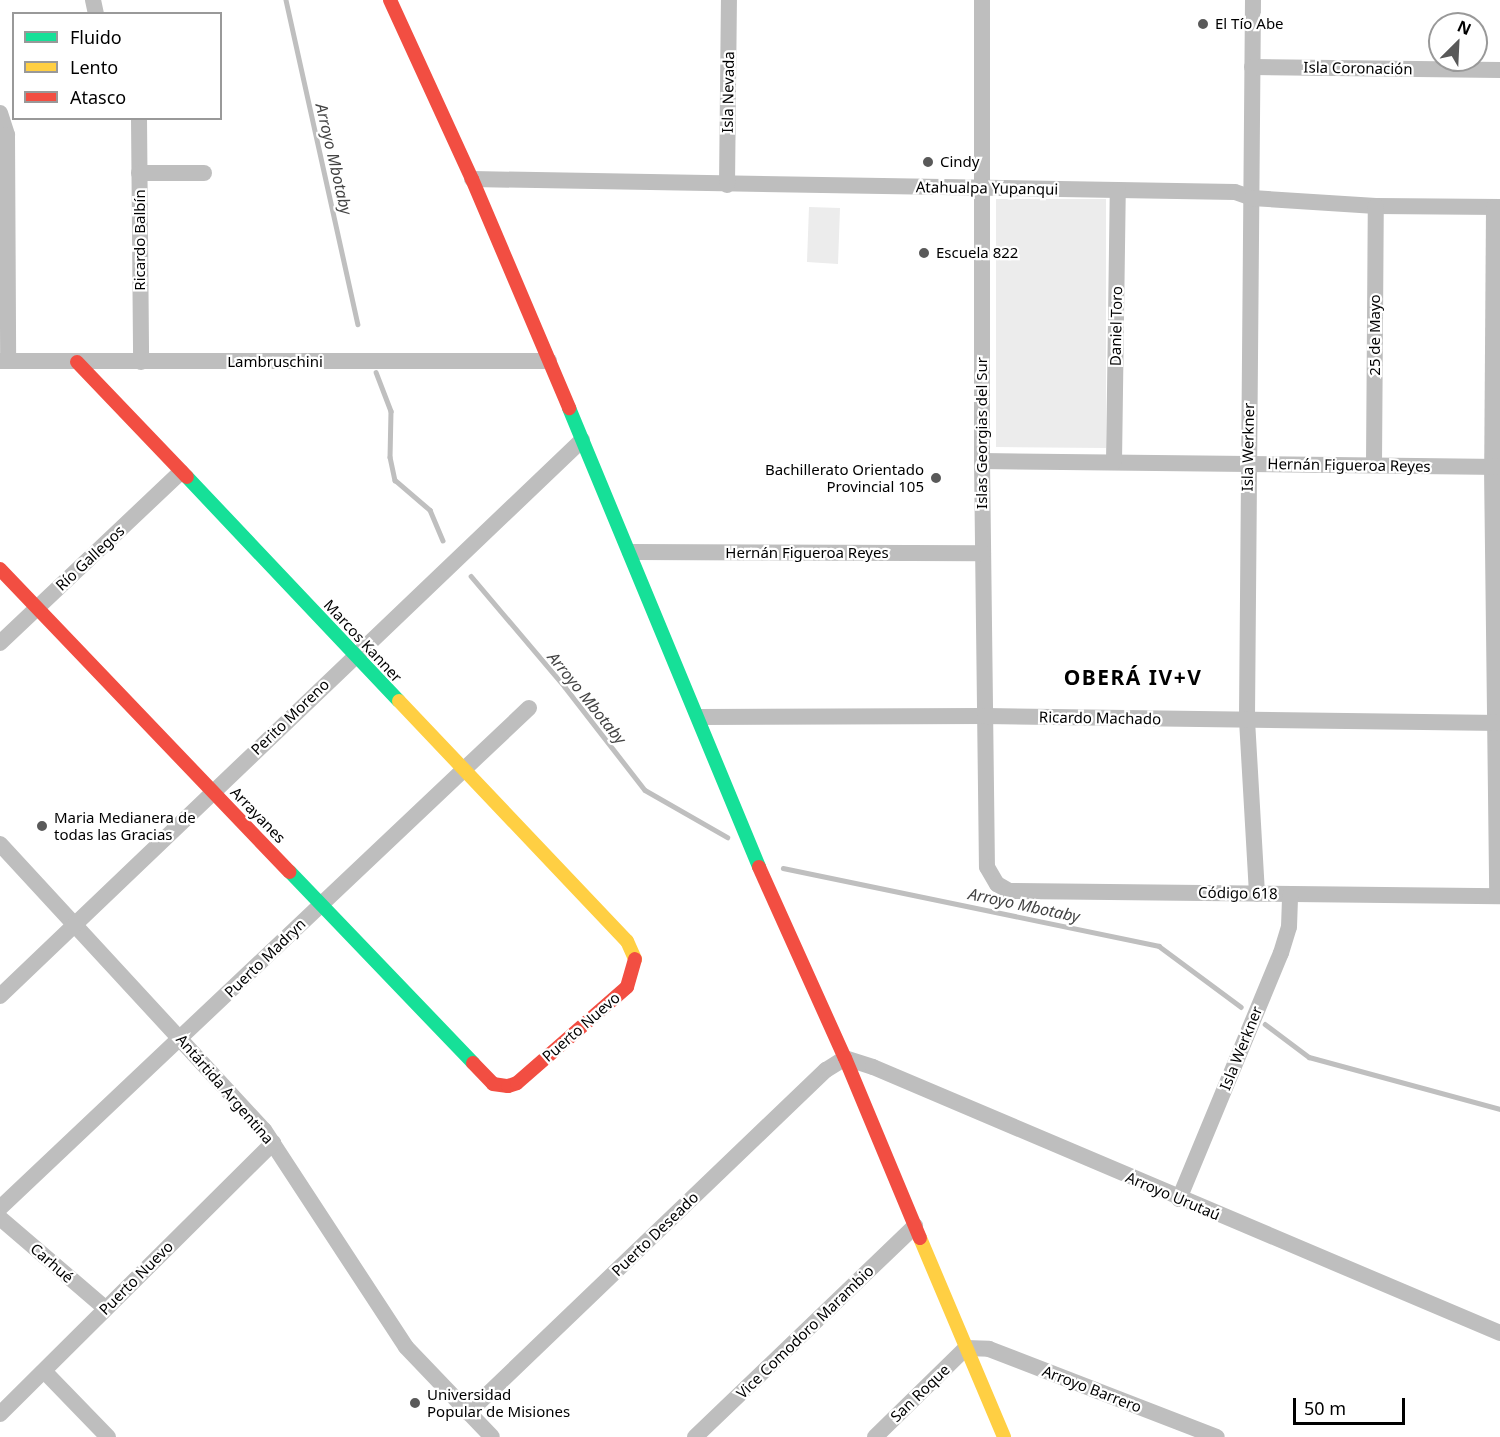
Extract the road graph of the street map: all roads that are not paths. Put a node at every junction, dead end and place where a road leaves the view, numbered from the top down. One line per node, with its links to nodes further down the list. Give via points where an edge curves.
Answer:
1 (390, 0): 11 (street)
2 (729, 0): 12 (street, Isla Nevada)
3 (982, 0): 13 (street, Islas Georgias del Sur)
4 (1253, 0): 5 (street, Isla Werkner)
5 (1252, 67): 6 (street, Isla Coronación); 15 (street, Isla Werkner)
6 (1500, 70)
7 (0, 113): 18 (street, via 7,135)
8 (139, 120): 9 (street, Ricardo Balbín)
9 (139, 173): 10 (street); 21 (street, Ricardo Balbín)
10 (204, 173)
11 (472, 179): 12 (street, Atahualpa Yupanqui); 19 (street)
12 (727, 184): 13 (street, Atahualpa Yupanqui)
13 (984, 188): 14 (street, Atahualpa Yupanqui); 23 (street, Islas Georgias del Sur)
14 (1118, 190): 15 (street, Atahualpa Yupanqui, via 1235,192); 24 (street, Daniel Toro)
15 (1252, 198): 16 (street, Atahualpa Yupanqui); 25 (street, Isla Werkner)
16 (1376, 206): 17 (street, Atahualpa Yupanqui); 26 (street, 25 de Mayo)
17 (1497, 207): 27 (street)
18 (4, 361): 20 (street, Lambruschini)
19 (549, 361): 21 (street, Lambruschini); 22 (street)
20 (77, 362): 21 (street, Lambruschini); 28 (street, Marcos Kanner)
21 (141, 362)
22 (582, 440): 29 (street); 34 (street, Perito Moreno)
23 (981, 461): 24 (street, Hernán Figueroa Reyes); 30 (street, Islas Georgias del Sur)
24 (1114, 462): 25 (street, Hernán Figueroa Reyes)
25 (1248, 464): 26 (street, Hernán Figueroa Reyes); 38 (street, Isla Werkner)
26 (1374, 465): 27 (street, Hernán Figueroa Reyes)
27 (1496, 467): 39 (street)
28 (181, 472): 32 (street, Río Gallegos); 34 (street, Marcos Kanner)
29 (630, 552): 30 (street, Hernán Figueroa Reyes); 37 (street)
30 (983, 553): 36 (street, Islas Georgias del Sur)
31 (0, 568): 32 (street, Arrayanes)
32 (38, 608): 33 (street, Río Gallegos); 41 (street, Arrayanes)
33 (0, 643)
34 (355, 655): 40 (street, Marcos Kanner); 41 (street, Perito Moreno)
35 (530, 708): 40 (street, Puerto Madryn)
36 (985, 716): 37 (street, Ricardo Machado); 38 (street, Ricardo Machado); 43 (street, Islas Georgias del Sur)
37 (699, 717): 52 (street, via 775,907)
38 (1247, 720): 39 (street, Ricardo Machado); 44 (street, Isla Werkner)
39 (1497, 723): 46 (street)
40 (463, 770): 47 (street, Puerto Madryn); 49 (street, Marcos Kanner)
41 (213, 792): 47 (street, Arrayanes); 48 (street, Perito Moreno)
42 (0, 844): 48 (street, Antártida Argentina)
43 (987, 867): 44 (street, Código 618, via 997,884 1009,891)
44 (1257, 894): 45 (street, Código 618)
45 (1290, 894): 46 (street, Código 618); 55 (street, Isla Werkner, via 1281,953)
46 (1499, 896)
47 (321, 905): 51 (street, Puerto Madryn); 53 (street, Arrayanes)
48 (75, 925): 50 (street, Perito Moreno); 51 (street, Antártida Argentina)
49 (627, 941): 53 (street, Puerto Nuevo, via 636,961 627,987 517,1083)
50 (0, 996)
51 (181, 1039): 54 (street, Antártida Argentina); 56 (street, Puerto Madryn)
52 (845, 1058): 55 (street, Arroyo Urutaú); 58 (street); 63 (street, Puerto Deseado, via 826,1070)
53 (493, 1084)
54 (273, 1143): 59 (street, Puerto Nuevo); 63 (street, Antártida Argentina, via 406,1347)
55 (1179, 1199): 60 (street, Arroyo Urutaú)
56 (0, 1208)
57 (0, 1218): 59 (street, Carhué)
58 (915, 1226): 61 (street); 68 (street, Vice Comodoro Marambio)
59 (105, 1308): 62 (street, Puerto Nuevo)
60 (1500, 1333)
61 (966, 1348): 65 (street, Arroyo Barrero, via 988,1349); 69 (street, San Roque); 70 (street)
62 (45, 1371): 64 (street, Puerto Nuevo); 66 (street)
63 (468, 1413): 67 (street, Antártida Argentina)
64 (0, 1414)
65 (1209, 1436)
66 (108, 1437)
67 (492, 1437)
68 (695, 1437)
69 (875, 1437)
70 (1004, 1437)

